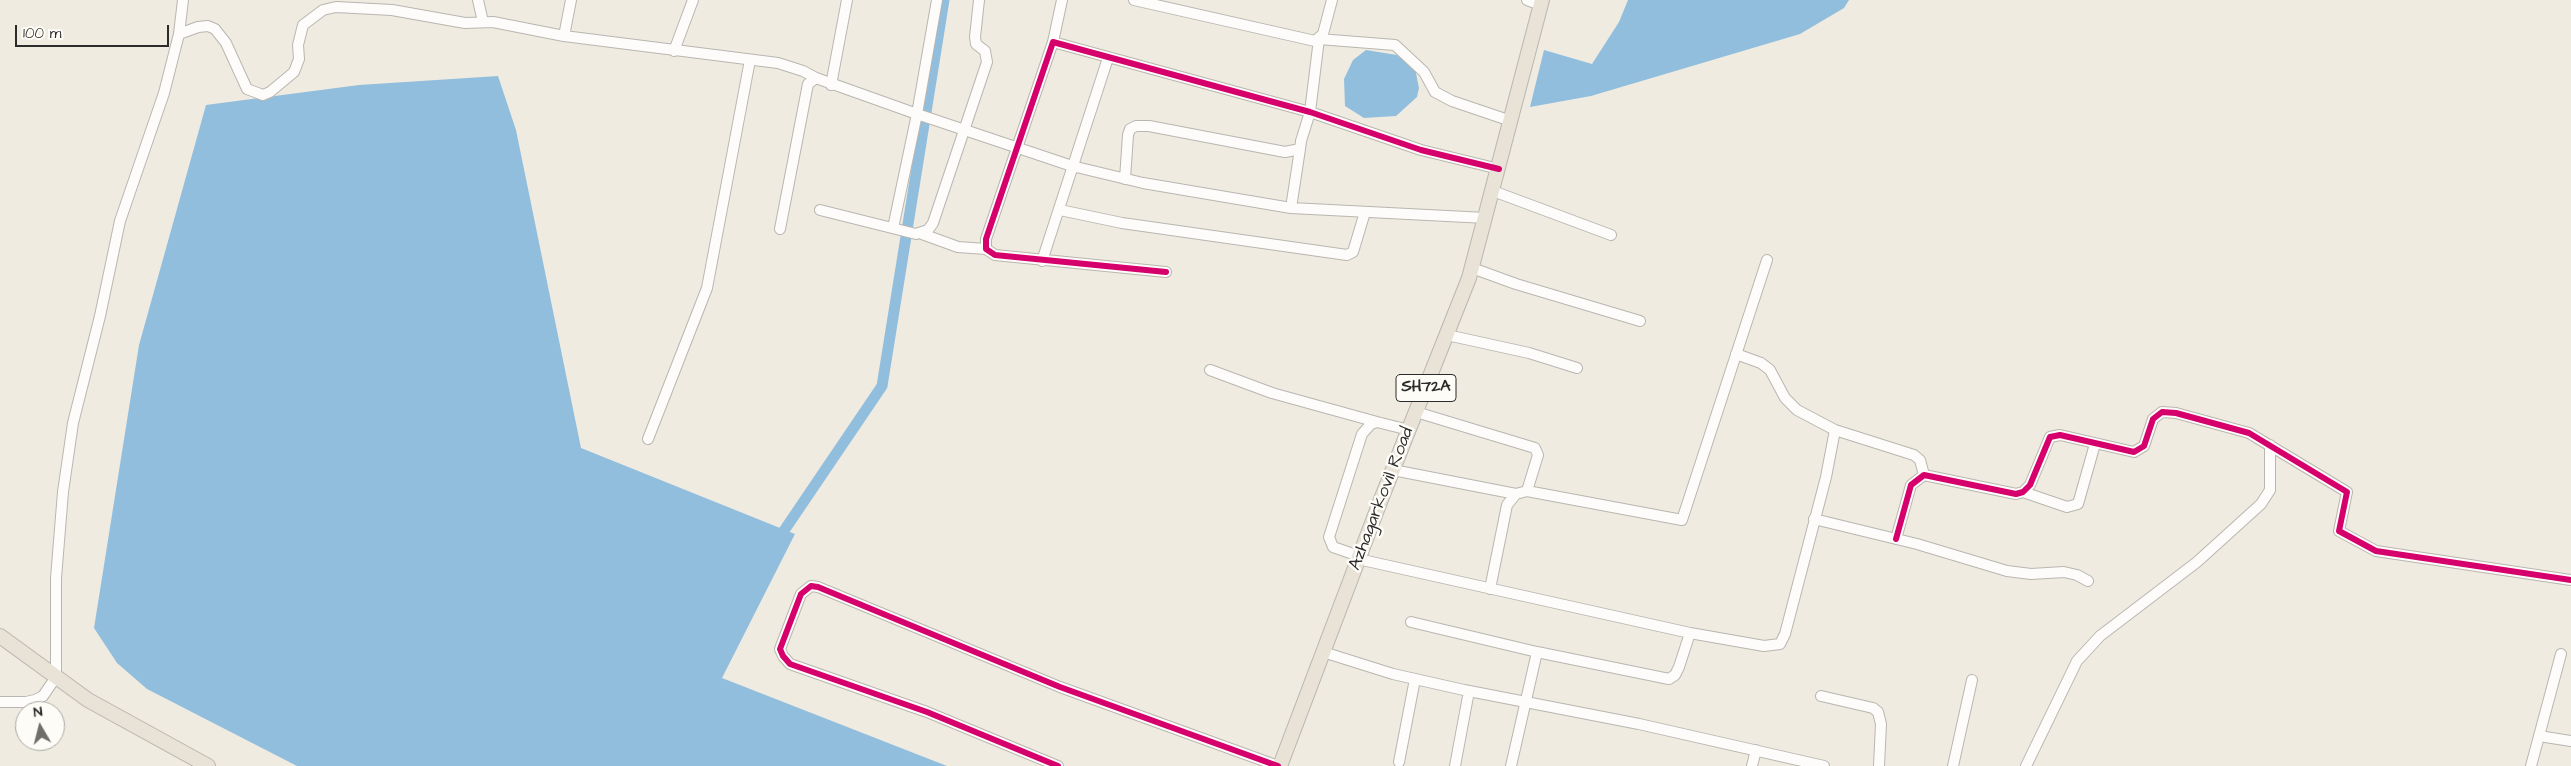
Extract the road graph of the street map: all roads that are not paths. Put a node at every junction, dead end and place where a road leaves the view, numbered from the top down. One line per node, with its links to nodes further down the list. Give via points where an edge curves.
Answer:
1 (183, 0): 13 (street)
2 (478, 0): 12 (street)
3 (571, 0): 14 (street)
4 (693, 0): 17 (street)
5 (847, 0): 21 (street)
6 (937, 0): 23 (street)
7 (979, 0): 25 (street, via 976,44 986,52 987,62)
8 (1062, 0): 16 (street)
9 (1134, 0): 15 (street, via 1307,41)
10 (1332, 0): 15 (street)
11 (1537, 2): 24 (main road, Azhagarkovil Road / SH72A)
12 (483, 22): 13 (street, via 456,22 392,10 336,7 323,10 303,25 294,72 263,95 247,89 226,43 215,29 198,27); 14 (street)
13 (179, 34): 75 (street, via 164,93 120,221 73,423 56,578)
14 (564, 36): 17 (street)
15 (1319, 39): 22 (street); 24 (street, via 1395,45 1424,72 1435,92)
16 (1053, 42): 18 (street); 26 (street)
17 (674, 51): 19 (street)
18 (1108, 58): 22 (street); 28 (street)
19 (750, 60): 20 (street, via 790,66); 55 (street, via 707,288)
20 (816, 78): 21 (street); 37 (street, via 808,84)
21 (831, 84): 23 (street)
22 (1310, 112): 27 (street); 29 (street, via 1421,150)
23 (919, 115): 25 (street); 38 (street)
24 (1511, 121): 29 (main road, Azhagarkovil Road / SH72A)
25 (964, 131): 26 (street); 39 (street, via 933,222)
26 (1017, 149): 28 (street); 41 (street, via 986,239)
27 (1300, 149): 30 (street, via 1285,152 1136,126 1128,135); 32 (street)
28 (1072, 166): 30 (street); 34 (street)
29 (1499, 169): 31 (main road, Azhagarkovil Road / SH72A)
30 (1125, 179): 32 (street)
31 (1493, 191): 36 (main road, Azhagarkovil Road / SH72A); 40 (street)
32 (1291, 208): 35 (street)
33 (820, 210): 38 (street)
34 (1060, 210): 35 (street, via 1347,255 1352,252); 43 (street)
35 (1365, 212): 36 (street)
36 (1486, 218): 44 (main road, Azhagarkovil Road / SH72A)
37 (780, 229)
38 (897, 229): 39 (street)
39 (919, 234): 41 (street, via 958,247)
40 (1611, 235)
41 (986, 249): 43 (street, via 995,255)
42 (1767, 260): 48 (street)
43 (1042, 261): 45 (street)
44 (1472, 268): 46 (street); 47 (main road, Azhagarkovil Road / SH72A)
45 (1166, 272)
46 (1640, 321)
47 (1447, 335): 49 (street, via 1529,353); 51 (main road, Azhagarkovil Road / SH72A)
48 (1736, 354): 54 (street, via 1761,363 1770,370 1785,398 1796,410); 60 (street, via 1682,520)
49 (1577, 368)
50 (1210, 370): 52 (street, via 1272,393)
51 (1416, 412): 53 (main road, Azhagarkovil Road / SH72A); 60 (street, via 1535,448 1538,455)
52 (1377, 422): 53 (street); 65 (street, via 1362,434 1329,537 1333,547)
53 (1409, 430): 58 (main road, Azhagarkovil Road / SH72A)
54 (1835, 430): 59 (street, via 1914,455 1920,460); 63 (street)
55 (648, 440)
56 (2095, 444): 57 (street, via 2127,452 2140,450 2153,419 2162,412 2249,434); 61 (street, via 2060,435 2050,437 2030,485); 61 (street, via 2078,504 2067,507)
57 (2273, 447): 66 (street, via 2347,492 2339,531 2376,551); 95 (street, via 2270,490 2261,504 2197,562 2100,636 2077,661)
58 (1393, 470): 62 (street); 65 (main road, Azhagarkovil Road / SH72A)
59 (1924, 475): 61 (street, via 2016,494); 64 (street, via 1910,485)
60 (1527, 491): 62 (street)
61 (2023, 492)
62 (1516, 494): 68 (street, via 1507,505)
63 (1814, 519): 64 (street); 70 (street, via 1780,644 1764,646)
64 (1896, 539): 67 (street, via 2007,571 2031,574 2064,572)
65 (1359, 557): 68 (street); 72 (main road, Azhagarkovil Road / SH72A)
66 (2571, 580)
67 (2088, 581)
68 (1490, 589): 70 (street)
69 (1411, 622): 73 (street)
70 (1690, 633): 73 (street, via 1675,675 1669,679)
71 (0, 636): 75 (main road)
72 (1324, 652): 76 (street); 88 (main road, Azhagarkovil Road / SH72A)
73 (1537, 652): 81 (street)
74 (2562, 654): 82 (street)
75 (56, 677): 80 (street, via 43,696 35,700); 86 (main road, via 132,726)
76 (1415, 679): 78 (street); 85 (street)
77 (1972, 680): 94 (street)
78 (1469, 691): 81 (street); 89 (street)
79 (1821, 696): 93 (street, via 1878,712 1881,724)
80 (0, 702)
81 (1525, 702): 84 (street); 90 (street)
82 (2540, 736): 83 (street); 96 (street)
83 (2571, 741)
84 (1756, 750): 91 (street); 92 (street)
85 (1400, 762)
86 (208, 766)
87 (1058, 766): 88 (street, via 927,712 790,664 780,649 801,594 811,586 818,587 1060,686)
88 (1279, 766)
89 (1455, 766)
90 (1511, 766)
91 (1752, 766)
92 (1824, 766)
93 (1879, 766)
94 (1953, 766)
95 (2026, 766)
96 (2532, 766)

